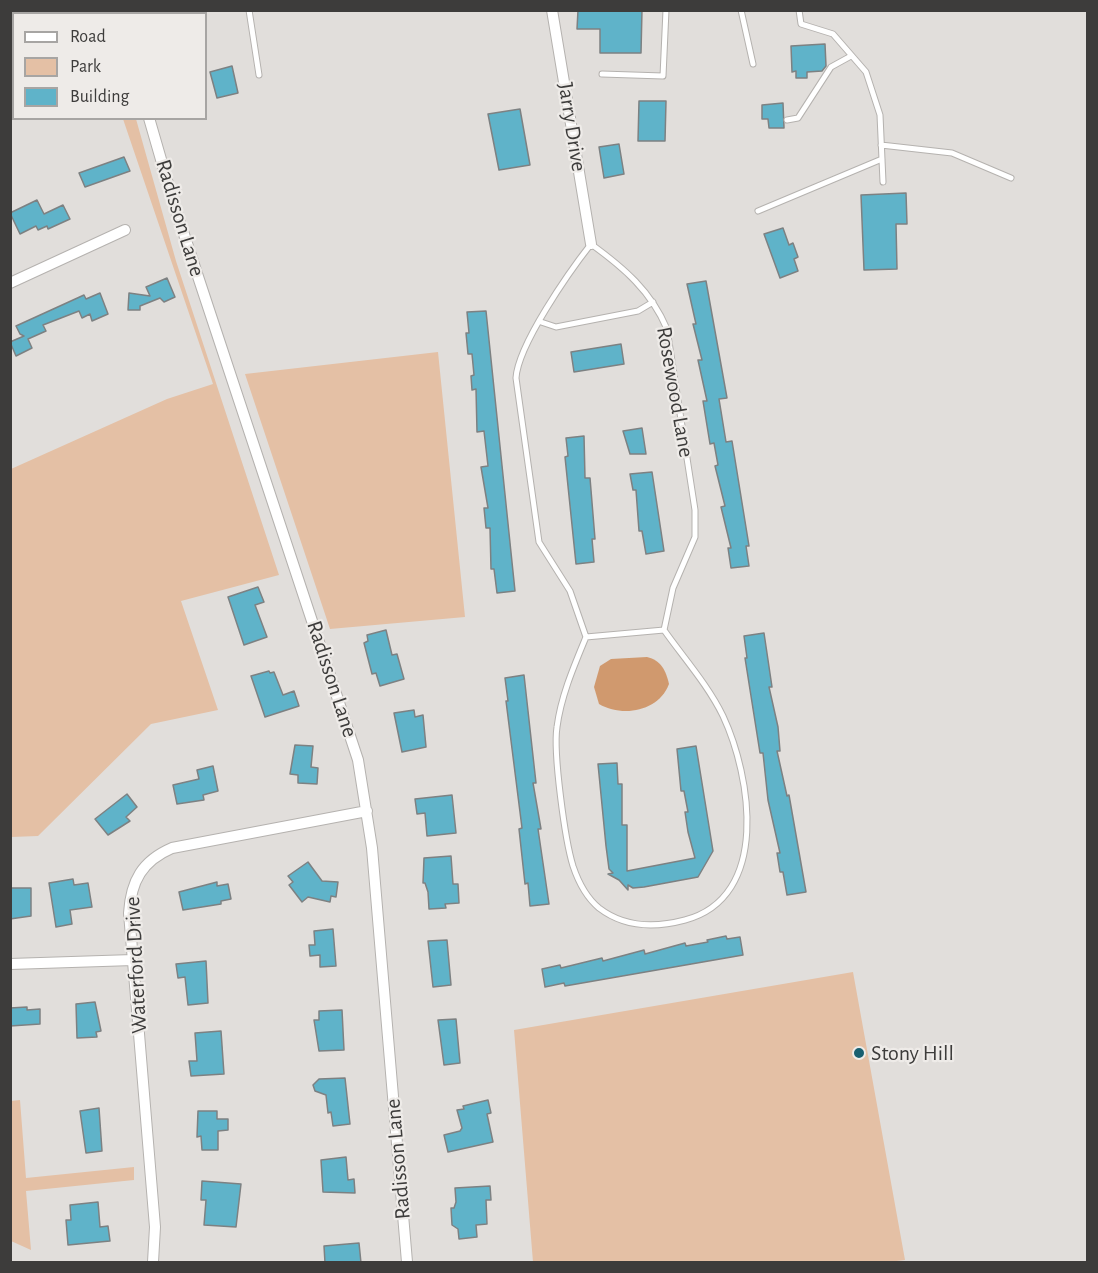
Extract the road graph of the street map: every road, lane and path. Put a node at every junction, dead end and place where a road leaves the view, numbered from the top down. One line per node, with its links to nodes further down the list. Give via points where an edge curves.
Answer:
1 (249, 10): 9 (lane)
2 (552, 10): 18 (street, Jarry Drive)
3 (666, 10): 8 (lane, via 663,76)
4 (741, 10): 7 (lane)
5 (800, 10): 6 (lane, via 801,24 833,34)
6 (851, 56): 11 (lane, via 831,67 798,118); 12 (lane, via 866,72 880,115)
7 (753, 64)
8 (602, 74)
9 (259, 75)
10 (150, 120): 24 (street, Radisson Lane, via 354,746)
11 (787, 120)
12 (881, 145): 13 (lane); 14 (lane, via 952,153)
13 (882, 159): 15 (lane); 16 (lane)
14 (1011, 178)
15 (883, 182)
16 (758, 211)
17 (125, 230): 19 (street)
18 (591, 244): 20 (lane, Rosewood Lane, via 630,274); 21 (lane)
19 (10, 283)
20 (653, 302): 21 (lane, via 638,311 556,327); 22 (lane, Rosewood Lane, via 667,329 695,510 695,537 673,588)
21 (541, 322): 23 (lane, via 522,355 516,378 536,528 544,554 577,605)
22 (664, 630): 23 (lane); 23 (lane, via 728,727 744,793 747,835 740,871 720,902 699,916 655,926 628,923 598,907 583,888 571,857 556,730 567,683)
23 (586, 637)
24 (367, 811): 25 (street, Waterford Drive, via 187,845 148,861 133,884 129,913); 28 (street, Radisson Lane)
25 (133, 960): 26 (street); 27 (street, Waterford Drive, via 155,1227)
26 (10, 964)
27 (153, 1263)
28 (407, 1263)

